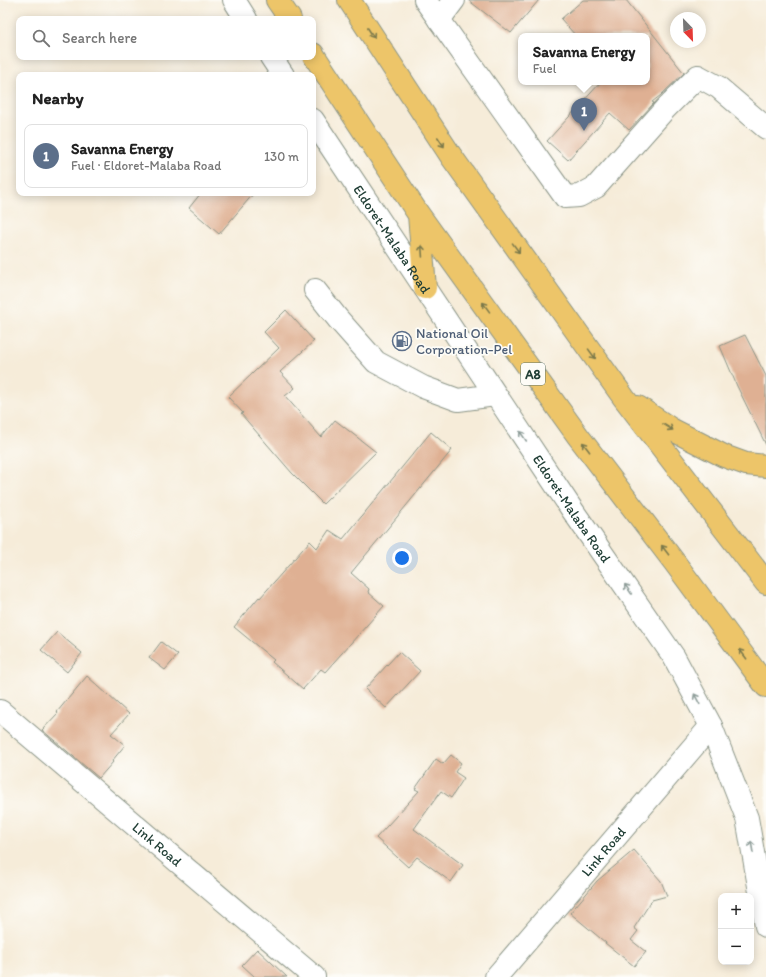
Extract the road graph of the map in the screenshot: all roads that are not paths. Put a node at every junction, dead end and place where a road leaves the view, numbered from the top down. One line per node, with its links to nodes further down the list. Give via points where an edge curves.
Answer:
1 (234, 0): 6 (street)
2 (277, 0): 7 (highway)
3 (350, 0): 18 (highway, one-way to 18, via 451,156)
4 (425, 0): 8 (street)
5 (454, 0): 8 (street)
6 (244, 16)
7 (288, 16)
8 (439, 20): 13 (street, via 565,197 579,196 596,187 698,76 718,87)
9 (316, 59): 14 (highway, A8)
10 (273, 60): 11 (street)
11 (281, 72)
12 (316, 124): 15 (street, Eldoret-Malaba Road)
13 (766, 128)
14 (419, 215): 15 (highway, one-way to 14); 21 (highway, A8, one-way to 14, via 578,436)
15 (425, 288): 17 (street, Eldoret-Malaba Road)
16 (315, 290): 17 (street, via 376,362 423,387 458,400)
17 (496, 395): 23 (street, Eldoret-Malaba Road, one-way to 17, via 674,657)
18 (624, 398): 19 (highway, one-way to 19, via 671,429 724,456 746,464); 20 (highway)
19 (766, 466)
20 (766, 583)
21 (766, 686)
22 (0, 711): 25 (street, Link Road)
23 (711, 726): 24 (street, Eldoret-Malaba Road, one-way to 23, via 747,818); 26 (street, Link Road)
24 (766, 926)
25 (314, 977)
26 (496, 977)

